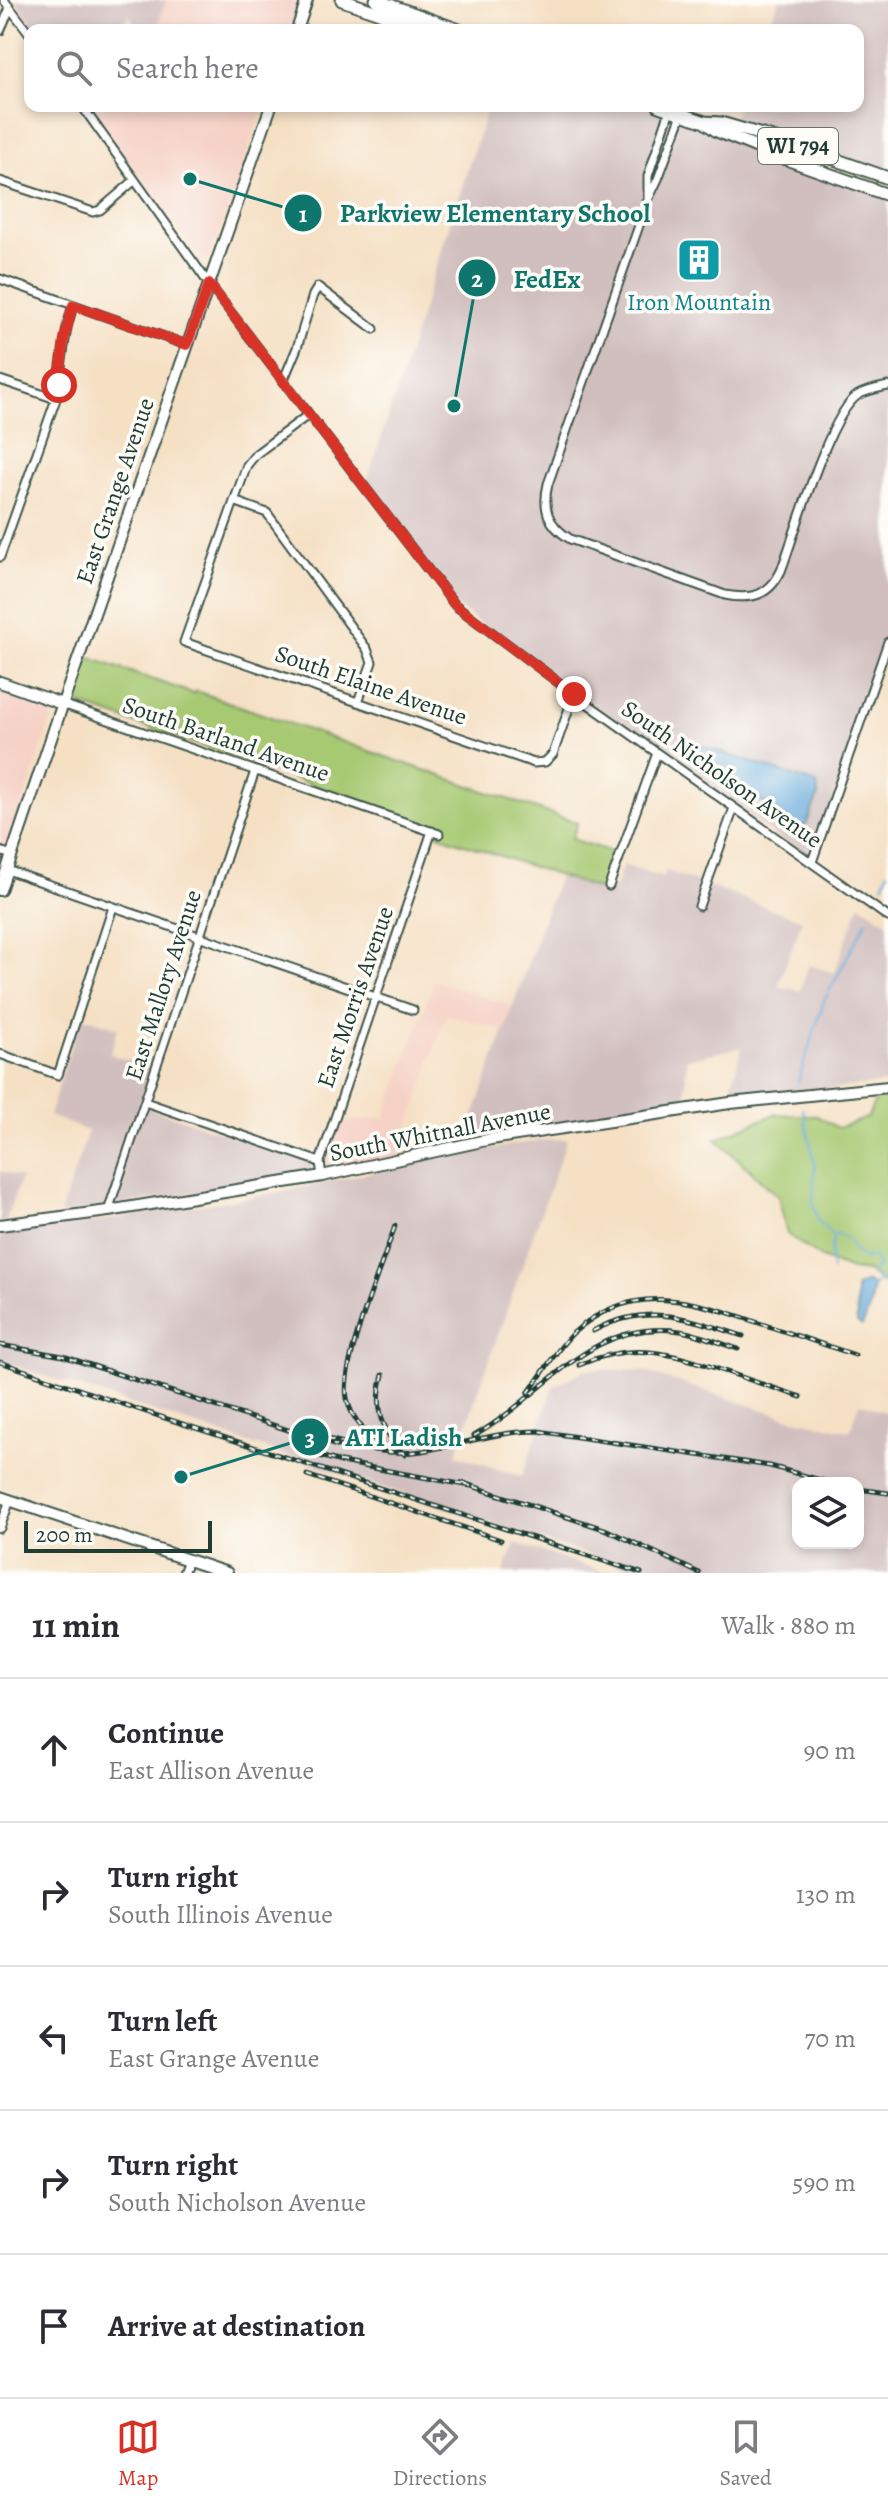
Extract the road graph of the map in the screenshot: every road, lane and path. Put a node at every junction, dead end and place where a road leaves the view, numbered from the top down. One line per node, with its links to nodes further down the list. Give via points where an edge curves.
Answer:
1 (4, 0): 5 (street)
2 (307, 0): 6 (street)
3 (342, 0): 7 (main road)
4 (376, 0): 8 (main road)
5 (10, 8): 9 (street); 10 (street)
6 (299, 24)
7 (411, 24)
8 (442, 24)
9 (24, 26)
10 (0, 31)
11 (86, 112): 17 (street, South Nicholson Avenue)
12 (269, 112): 21 (street, East Grange Avenue)
13 (670, 112): 27 (street, via 648,200 548,484 549,520 570,539 725,595 764,593 781,571 842,412 861,393)
14 (676, 112): 15 (main road, WI 794)
15 (705, 122): 16 (main road, WI 794, via 781,141); 19 (main road, WI 794)
16 (888, 178)
17 (135, 180): 18 (street, via 93,212); 21 (street, South Nicholson Avenue)
18 (0, 181)
19 (888, 195)
20 (0, 279): 22 (street)
21 (209, 284): 24 (street, East Grange Avenue); 25 (street, South Nicholson Avenue)
22 (73, 305): 24 (street); 28 (street)
23 (374, 329): 25 (street, via 318,287)
24 (187, 345): 36 (street, East Grange Avenue)
25 (284, 379): 29 (street, South Nicholson Avenue)
26 (0, 380): 28 (street)
27 (888, 386)
28 (56, 399): 31 (street)
29 (308, 415): 30 (street, via 256,454); 34 (street, South Nicholson Avenue, via 455,605)
30 (234, 501): 35 (street, via 275,522 367,649 372,662); 35 (street, South Elaine Avenue, via 184,642)
31 (0, 557)
32 (888, 642): 43 (street)
33 (0, 682): 36 (street, South Barland Avenue)
34 (574, 694): 35 (street, South Elaine Avenue, via 553,754 534,763); 37 (street, South Nicholson Avenue)
35 (358, 702)
36 (62, 704): 38 (street, South Barland Avenue); 42 (street, East Grange Avenue)
37 (657, 753): 39 (street, South Nicholson Avenue); 45 (street)
38 (255, 771): 40 (street, South Barland Avenue); 50 (street, East Mallory Avenue)
39 (734, 808): 43 (street, South Nicholson Avenue); 47 (street)
40 (436, 832): 51 (street, East Morris Avenue)
41 (0, 851): 42 (street)
42 (12, 855): 44 (street, East Grange Avenue)
43 (812, 862): 49 (street, South Nicholson Avenue)
44 (7, 870): 46 (street, East Grange Avenue); 48 (street)
45 (609, 886)
46 (0, 890)
47 (699, 906)
48 (113, 907): 50 (street); 53 (street, via 58,1075)
49 (888, 917)
50 (200, 936): 51 (street); 55 (street, East Mallory Avenue)
51 (375, 997): 52 (street); 56 (street, East Morris Avenue)
52 (413, 1010)
53 (0, 1054)
54 (888, 1087): 57 (street, South Whitnall Avenue, via 730,1103 491,1139)
55 (145, 1102): 56 (street); 58 (street, East Mallory Avenue)
56 (320, 1162): 57 (street, East Morris Avenue)
57 (322, 1176): 58 (street, South Whitnall Avenue)
58 (108, 1211): 59 (street, South Whitnall Avenue)
59 (0, 1225)
60 (5, 1498): 61 (street); 62 (street)
61 (0, 1528)
62 (188, 1560): 63 (street); 64 (street)
63 (183, 1573)
64 (227, 1573)

